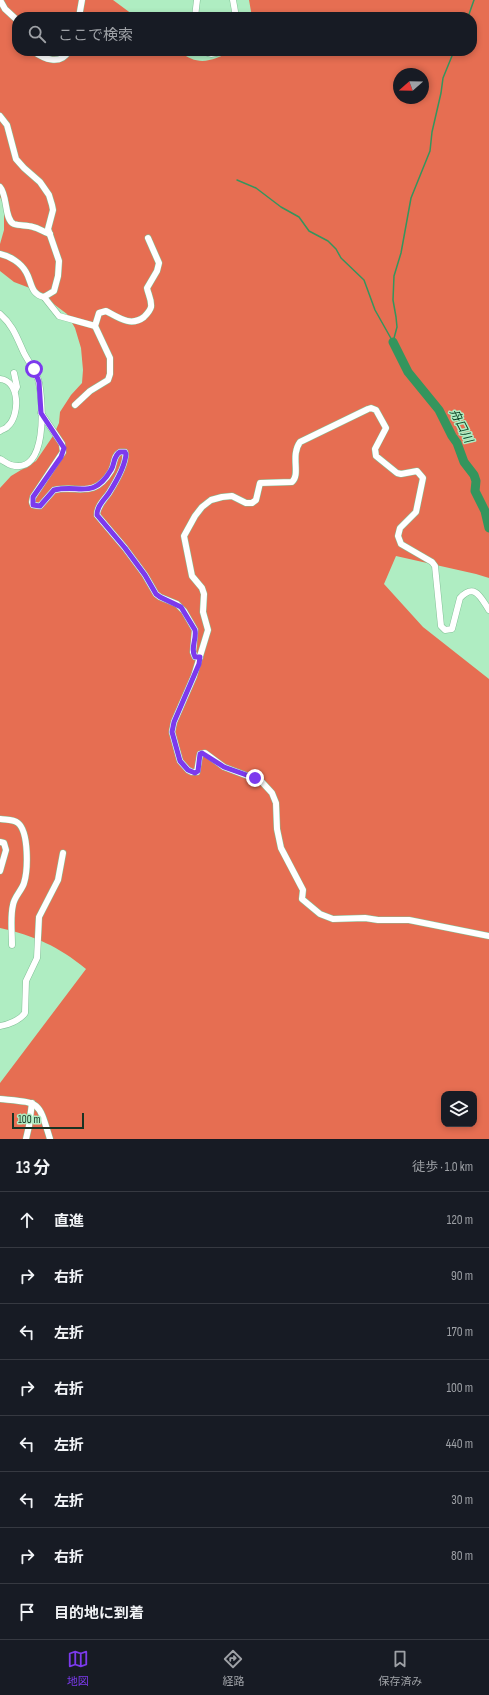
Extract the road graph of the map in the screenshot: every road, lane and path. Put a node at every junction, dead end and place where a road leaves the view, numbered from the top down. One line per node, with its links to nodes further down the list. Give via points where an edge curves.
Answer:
1 (0, 0): 8 (street)
2 (82, 0): 5 (street)
3 (197, 0): 6 (street)
4 (233, 0): 7 (street)
5 (80, 12)
6 (196, 12)
7 (235, 12)
8 (12, 15)
9 (41, 56): 10 (street, via 55,60)
10 (65, 56)
11 (0, 116): 13 (street, via 7,125 16,159 40,182 49,195 53,208 48,229)
12 (0, 187): 13 (street, via 6,199 11,222 35,227)
13 (50, 234): 16 (street, via 59,256 59,266 54,291)
14 (148, 238): 18 (street, via 159,263 148,288 150,310 132,322 103,311)
15 (0, 254): 16 (street, via 23,268 34,291)
16 (44, 297): 18 (street, via 59,316)
17 (0, 314): 23 (street, via 15,332 38,377)
18 (95, 326): 22 (street, via 110,358 110,374 108,380 90,391)
19 (14, 373): 21 (street, via 17,387)
20 (0, 378): 21 (street, via 9,382)
21 (15, 391): 24 (street, via 14,419)
22 (75, 405)
23 (41, 413): 25 (street, via 40,439 33,459 15,466); 27 (street, via 62,444 63,452 33,497 33,505 40,506 54,490 88,490 100,485 114,466 116,454 125,452 124,463 114,486 100,505 97,515 125,548 156,594 181,607 195,630 193,655)
24 (0, 431)
25 (0, 459)
26 (489, 610): 27 (street, via 477,593 469,592 462,596 458,603 452,629 445,630 441,626 435,566 402,544 398,536 400,528 416,512 423,478 417,471 397,473 376,456 375,449 386,428 379,413 371,408 300,442 294,454 296,474 292,482 260,483 256,500 252,503 232,496 211,500 191,520 184,541 192,576 204,594 203,612 208,630)
27 (200, 657): 32 (street, via 173,726 180,761 188,770 197,772 200,754 204,753 224,767 255,778 266,786 276,803 277,829 282,848 302,890 304,900 320,914 333,919 409,920)
28 (0, 819): 33 (street, via 11,820 22,828 28,860 24,884 13,903)
29 (0, 842): 31 (street, via 4,843 6,850)
30 (63, 854): 34 (street, via 58,880 39,917 37,958 26,981 25,1013)
31 (0, 871)
32 (489, 936)
33 (12, 945)
34 (0, 1026)
35 (0, 1100): 36 (street, via 25,1101)
36 (32, 1104): 37 (street); 38 (street, via 41,1111)
37 (26, 1139)
38 (50, 1139)

